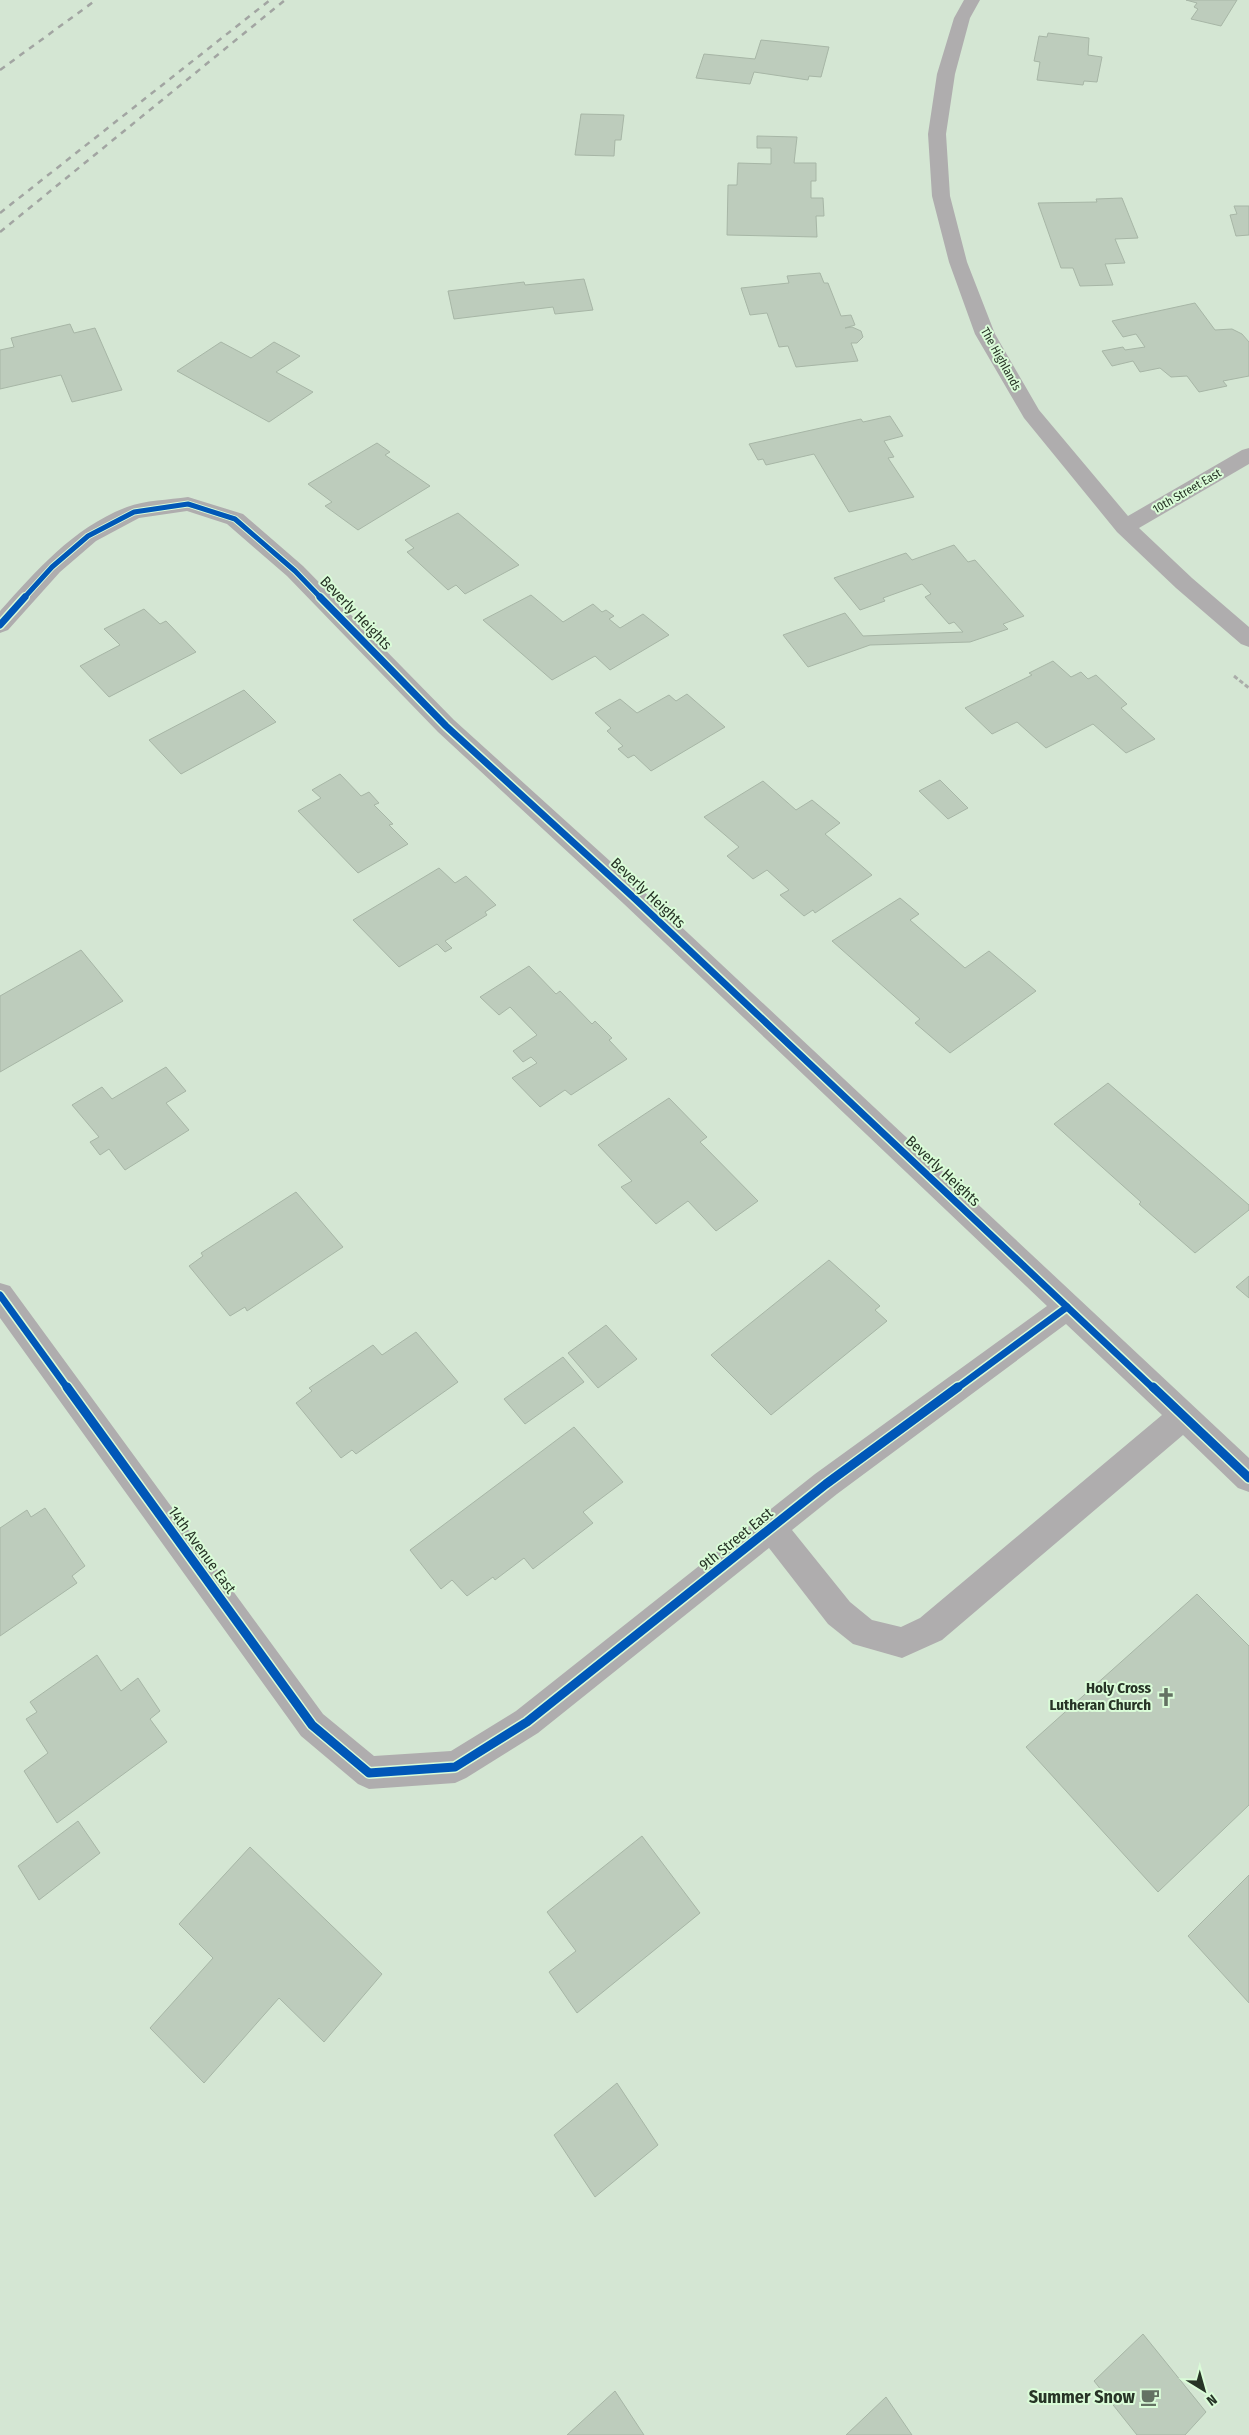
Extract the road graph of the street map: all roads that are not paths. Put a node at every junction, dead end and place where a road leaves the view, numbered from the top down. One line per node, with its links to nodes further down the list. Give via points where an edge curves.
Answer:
1 (972, 0): 3 (street, The Highlands, via 962,18 946,74 937,134 941,196 958,262 985,334 1031,413)
2 (1249, 455): 3 (street, 10th Street East)
3 (1125, 527): 5 (street, The Highlands)
4 (0, 625): 7 (street, Beverly Heights, via 52,567 88,536 134,512 188,504 235,519 295,571 446,726 633,897)
5 (1249, 639)
6 (0, 1295): 11 (street, 14th Avenue East, via 312,1725 369,1773)
7 (1067, 1306): 8 (street, Beverly Heights); 10 (street, 9th Street East)
8 (1183, 1416): 9 (street, Beverly Heights); 10 (street, via 930,1629 902,1643 864,1633 839,1612)
9 (1249, 1478)
10 (771, 1528): 11 (street, 9th Street East, via 527,1722 456,1767)
11 (414, 1770)

